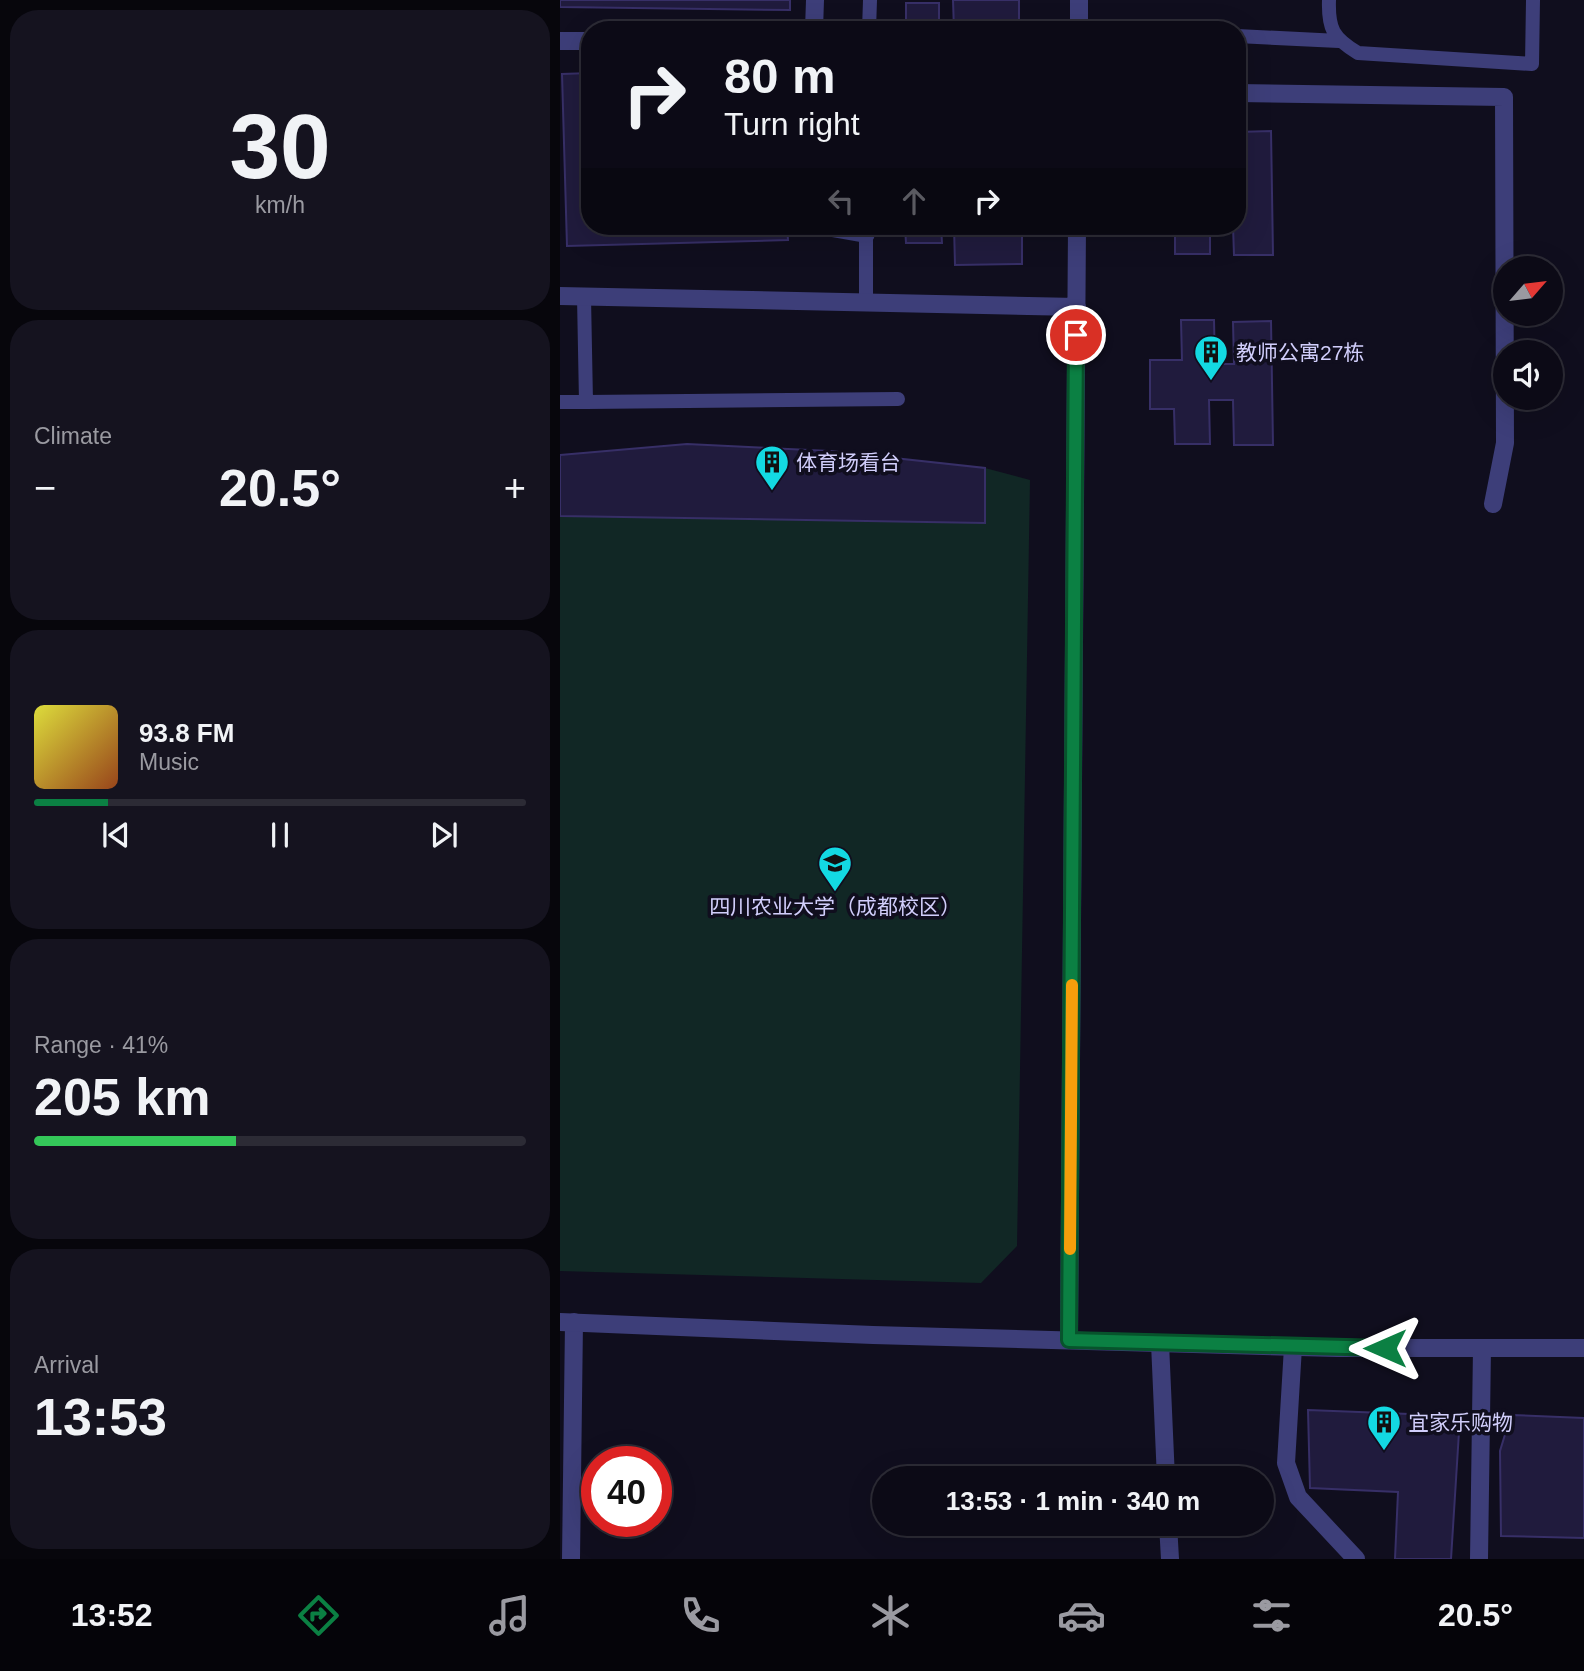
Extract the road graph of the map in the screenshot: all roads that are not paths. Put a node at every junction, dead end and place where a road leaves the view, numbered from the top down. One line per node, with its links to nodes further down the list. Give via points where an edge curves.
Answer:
1 (815, 0): 6 (street)
2 (870, 0): 7 (lane)
3 (1079, 0): 8 (street)
4 (1329, 0): 12 (lane, via 1328,21)
5 (1533, 0): 12 (lane, via 1532,64 1358,53)
6 (814, 21)
7 (869, 21)
8 (1079, 21)
9 (1246, 36): 12 (lane)
10 (560, 41): 11 (street)
11 (581, 41)
12 (1339, 41)
13 (1246, 93): 23 (street, via 1504,97 1505,443)
14 (866, 235): 18 (lane)
15 (1077, 235): 19 (street)
16 (560, 296): 17 (street)
17 (584, 297): 18 (street); 22 (lane)
18 (866, 304): 19 (street)
19 (1077, 307): 25 (street)
20 (898, 399): 22 (lane)
21 (560, 402): 22 (lane)
22 (586, 402)
23 (1493, 504)
24 (567, 1322): 25 (street); 32 (street)
25 (1069, 1340): 26 (street)
26 (1160, 1343): 27 (street); 30 (street)
27 (1293, 1347): 28 (street); 34 (street, via 1286,1463 1298,1497)
28 (1482, 1348): 29 (street); 35 (street)
29 (1584, 1348)
30 (1165, 1466)
31 (1169, 1536): 33 (street)
32 (571, 1559)
33 (1170, 1559)
34 (1356, 1559)
35 (1479, 1559)

